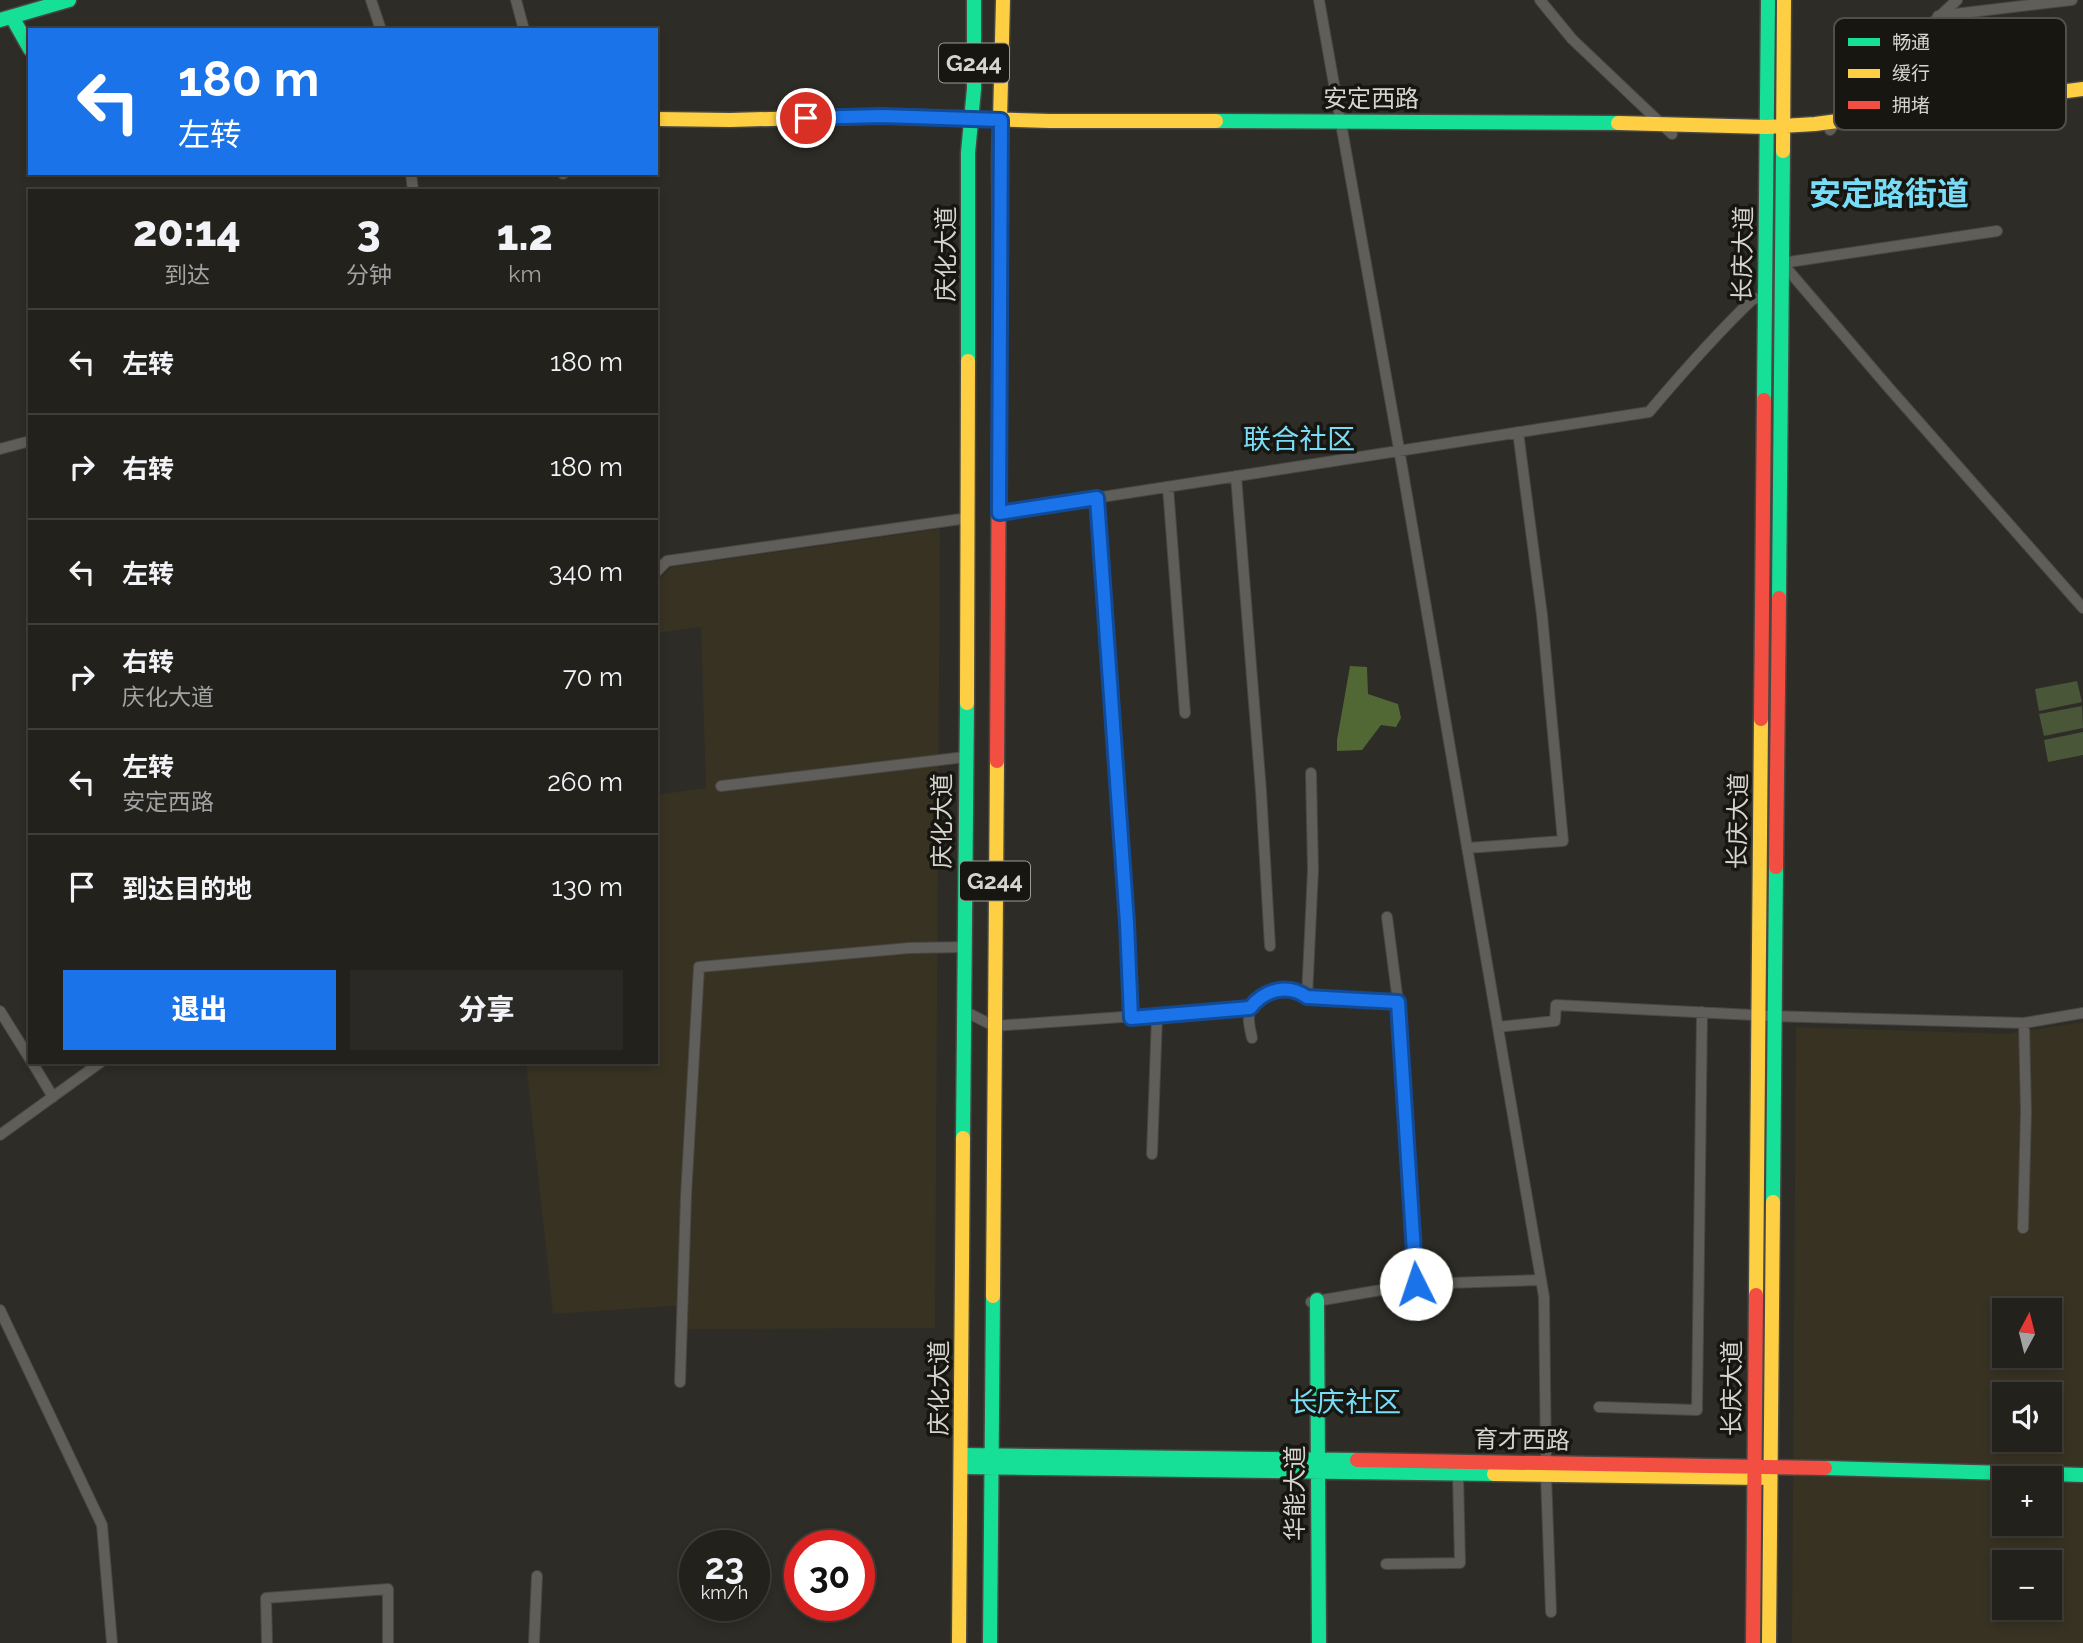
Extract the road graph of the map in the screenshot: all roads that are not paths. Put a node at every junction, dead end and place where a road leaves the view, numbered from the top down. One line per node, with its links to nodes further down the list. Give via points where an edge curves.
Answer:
1 (69, 0): 13 (main road)
2 (371, 0): 14 (street)
3 (516, 0): 15 (street)
4 (974, 0): 19 (main road, 庆化大道 / G244)
5 (1003, 0): 20 (main road, G244)
6 (1319, 0): 22 (street)
7 (1540, 0): 24 (street, via 1572,39)
8 (1768, 0): 26 (main road, 长庆大道)
9 (1784, 0): 25 (main road, 长庆大道)
10 (1957, 0): 12 (street)
11 (2072, 0): 12 (street)
12 (1938, 16)
13 (10, 17): 16 (main road); 17 (main road)
14 (380, 28)
15 (523, 28)
16 (28, 32)
17 (28, 47)
18 (658, 119): 19 (main road, 安定西路, via 882,116)
19 (971, 122): 20 (main road, 安定西路); 21 (main road, 安定西路); 38 (main road, 庆化大道 / G244)
20 (1001, 123): 22 (main road, 安定西路); 37 (main road, G244)
21 (658, 126)
22 (1342, 126): 24 (main road, 安定西路); 33 (street)
23 (1833, 126): 25 (main road, 安定西路)
24 (1668, 130): 26 (main road, 安定西路)
25 (1783, 130): 26 (main road, 安定西路); 28 (main road, 长庆大道)
26 (1767, 131): 29 (main road, 长庆大道)
27 (1997, 231): 28 (street)
28 (1782, 263): 40 (street); 58 (main road, 长庆大道)
29 (1765, 298): 30 (street, via 1753,299 1744,307 1649,412); 56 (main road, 长庆大道)
30 (1518, 432): 33 (street); 45 (street, via 1542,615 1563,841)
31 (28, 442): 32 (street)
32 (0, 449)
33 (1399, 449): 34 (street); 45 (street)
34 (1236, 476): 35 (street); 47 (street)
35 (1168, 486): 36 (street); 41 (street)
36 (1097, 498): 37 (street); 59 (street)
37 (999, 513): 61 (main road, G244)
38 (968, 518): 39 (street, via 667,561); 42 (main road, 庆化大道 / G244)
39 (658, 570)
40 (2083, 608)
41 (1185, 713)
42 (965, 757): 44 (street); 48 (main road, 庆化大道 / G244)
43 (1311, 773): 49 (street)
44 (721, 786)
45 (1467, 848): 62 (street)
46 (1387, 917): 50 (street)
47 (1270, 946)
48 (965, 947): 53 (main road, 庆化大道 / G244); 75 (street, via 699,967)
49 (1307, 997): 50 (street); 51 (street, via 1298,990 1273,991)
50 (1398, 1002): 72 (street)
51 (1250, 1008): 57 (street); 63 (street)
52 (0, 1011): 64 (street)
53 (964, 1011): 61 (street); 77 (main road, 庆化大道 / G244)
54 (1703, 1012): 56 (street); 62 (street, via 1556,1005 1555,1021); 76 (street, via 1697,1410)
55 (2083, 1013): 60 (street)
56 (1759, 1015): 58 (street); 81 (main road, 长庆大道)
57 (1157, 1016): 59 (street); 69 (street)
58 (1775, 1016): 60 (street); 82 (main road, 长庆大道)
59 (1131, 1018): 61 (street)
60 (2024, 1023): 70 (street)
61 (994, 1026): 78 (main road, G244)
62 (1498, 1027): 71 (street)
63 (1252, 1038)
64 (28, 1056)
65 (33, 1064): 67 (street)
66 (98, 1064): 67 (street)
67 (53, 1097): 68 (street)
68 (0, 1135)
69 (1152, 1154)
70 (2023, 1228)
71 (1541, 1280): 72 (street); 80 (street)
72 (1416, 1284): 73 (street)
73 (1314, 1301): 79 (main road, 华能大道)
74 (0, 1310): 91 (street, via 102,1525)
75 (680, 1382)
76 (1599, 1407)
77 (961, 1461): 78 (main road, 育才西路); 95 (main road, 庆化大道 / G244)
78 (991, 1462): 79 (main road, 育才西路); 96 (main road, G244)
79 (1314, 1466): 80 (main road, 育才西路); 83 (main road, 育才西路); 97 (main road, 华能大道); 98 (main road, 华能大道)
80 (1546, 1469): 81 (main road, 育才西路); 83 (main road, 育才西路); 90 (street)
81 (1754, 1472): 82 (main road, 育才西路); 99 (main road, 长庆大道)
82 (1771, 1472): 84 (main road, 育才西路); 85 (main road, 育才西路); 100 (main road, 长庆大道)
83 (1458, 1474): 88 (street, via 1460,1563)
84 (2083, 1475)
85 (1992, 1481)
86 (2062, 1483): 87 (main road)
87 (2083, 1484)
88 (1386, 1564)
89 (537, 1576): 94 (street)
90 (1551, 1612)
91 (111, 1643)
92 (267, 1643): 93 (street, via 267,1598 388,1589)
93 (388, 1643)
94 (534, 1643)
95 (959, 1643)
96 (990, 1643)
97 (1312, 1643)
98 (1319, 1643)
99 (1752, 1643)
100 (1769, 1643)

